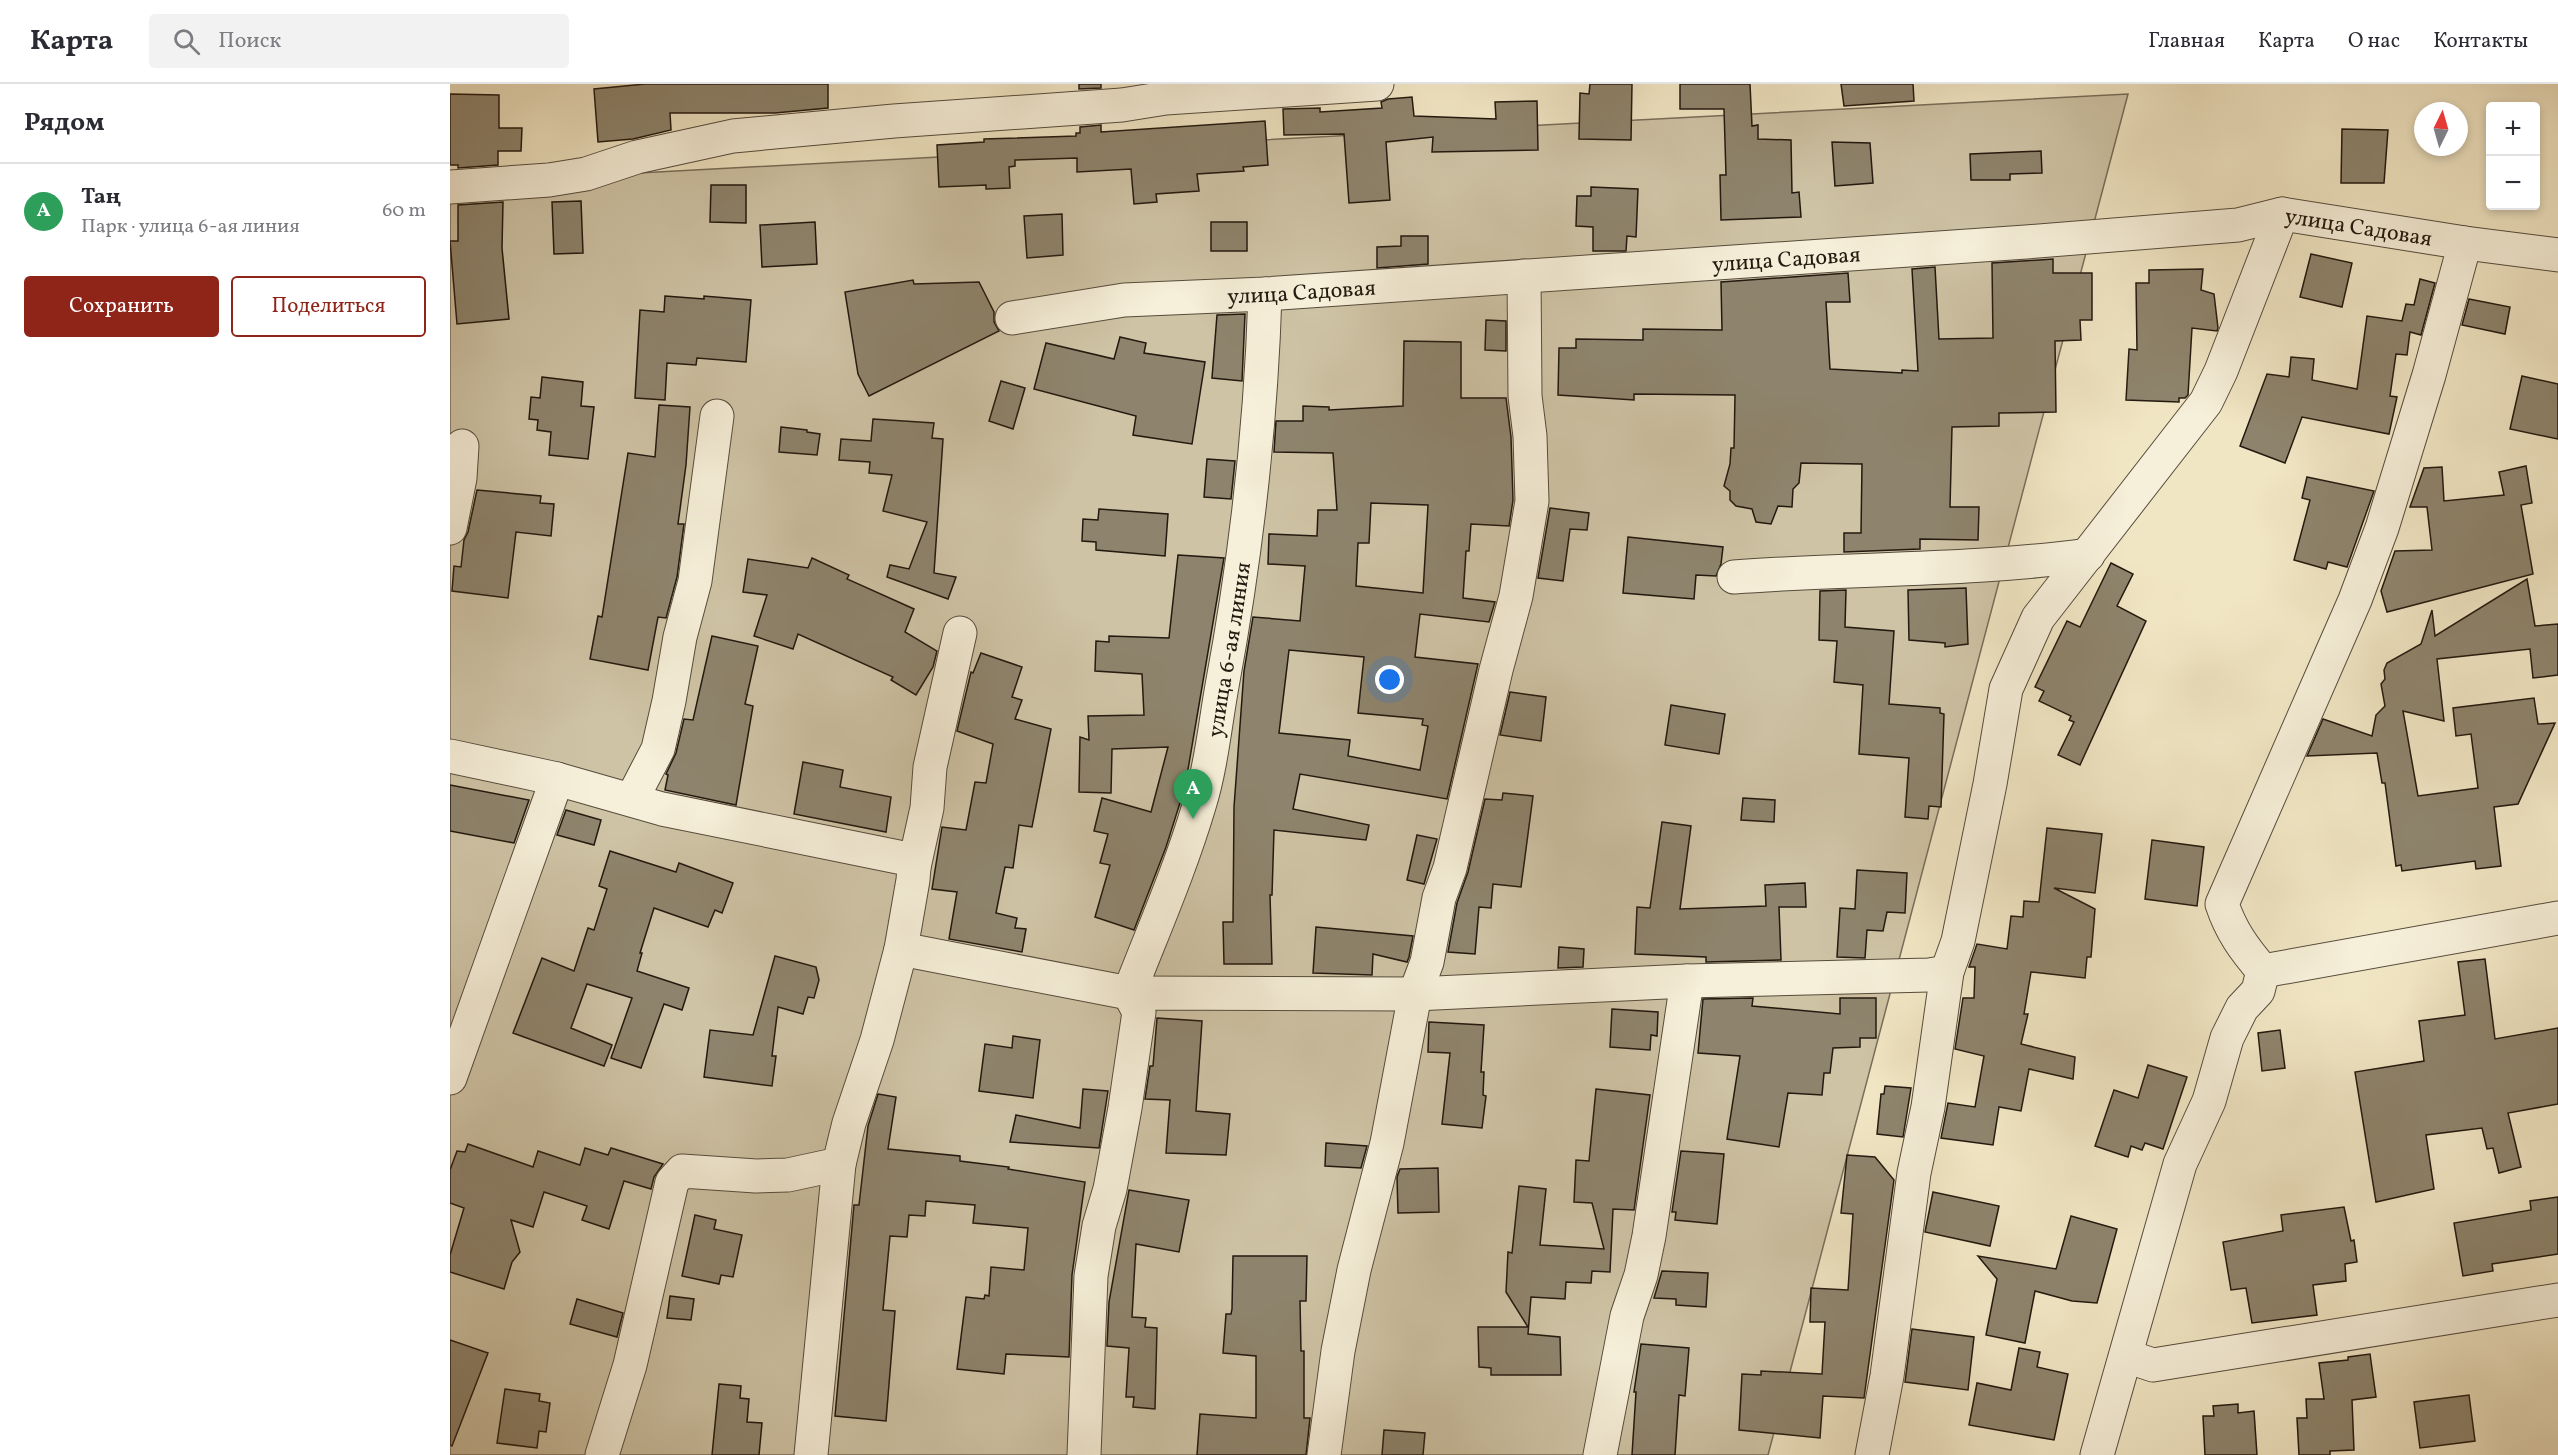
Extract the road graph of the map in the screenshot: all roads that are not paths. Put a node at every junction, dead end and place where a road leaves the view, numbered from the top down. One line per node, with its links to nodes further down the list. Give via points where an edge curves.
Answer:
1 (1377, 84): 2 (street, via 1166,98 1122,105 733,136 637,157 586,174)
2 (450, 187)
3 (2282, 214): 4 (street, улица Садовая); 6 (street, улица Садовая, via 2238,225 2184,230); 12 (street, via 2206,402)
4 (2465, 243): 5 (street, улица Садовая); 21 (street, via 2382,528 2355,600 2222,903 2238,942)
5 (2558, 255)
6 (1524, 276): 7 (street, улица Садовая); 25 (street, via 1525,396 1532,501 1526,544 1450,868 1439,898 1427,962)
7 (1265, 294): 8 (street, улица Садовая, via 1124,300); 24 (street, улица 6-ая линия, via 1246,544 1200,804)
8 (1012, 318)
9 (717, 416): 17 (street, via 694,581 669,700 658,749)
10 (462, 446): 11 (street)
11 (450, 528)
12 (2088, 555): 13 (street, via 2036,562); 22 (street, via 2038,618 2006,689 1958,941)
13 (1734, 577)
14 (960, 633): 18 (street, via 930,767 927,808)
15 (450, 756): 16 (street)
16 (557, 779): 17 (street); 26 (street)
17 (632, 799): 18 (street, via 662,809 908,859)
18 (914, 867): 20 (street)
19 (2558, 918): 21 (street)
20 (901, 949): 24 (street); 27 (street)
21 (2263, 971): 29 (street, via 2258,991 2242,1008 2227,1038 2209,1101 2180,1164)
22 (1947, 972): 23 (street); 35 (street)
23 (1687, 981): 25 (street); 34 (street, via 1649,1236 1627,1316)
24 (1129, 993): 25 (street); 32 (street, via 1138,1012 1125,1108 1091,1276)
25 (1415, 994): 33 (street, via 1387,1143 1338,1351)
26 (450, 1078)
27 (839, 1164): 30 (street, via 788,1176 682,1171 672,1182 630,1365); 31 (street)
28 (2558, 1300): 29 (street, via 2153,1365)
29 (2126, 1356): 36 (street)
30 (602, 1455)
31 (811, 1455)
32 (1084, 1455)
33 (1324, 1455)
34 (1600, 1455)
35 (1872, 1455)
36 (2097, 1455)

